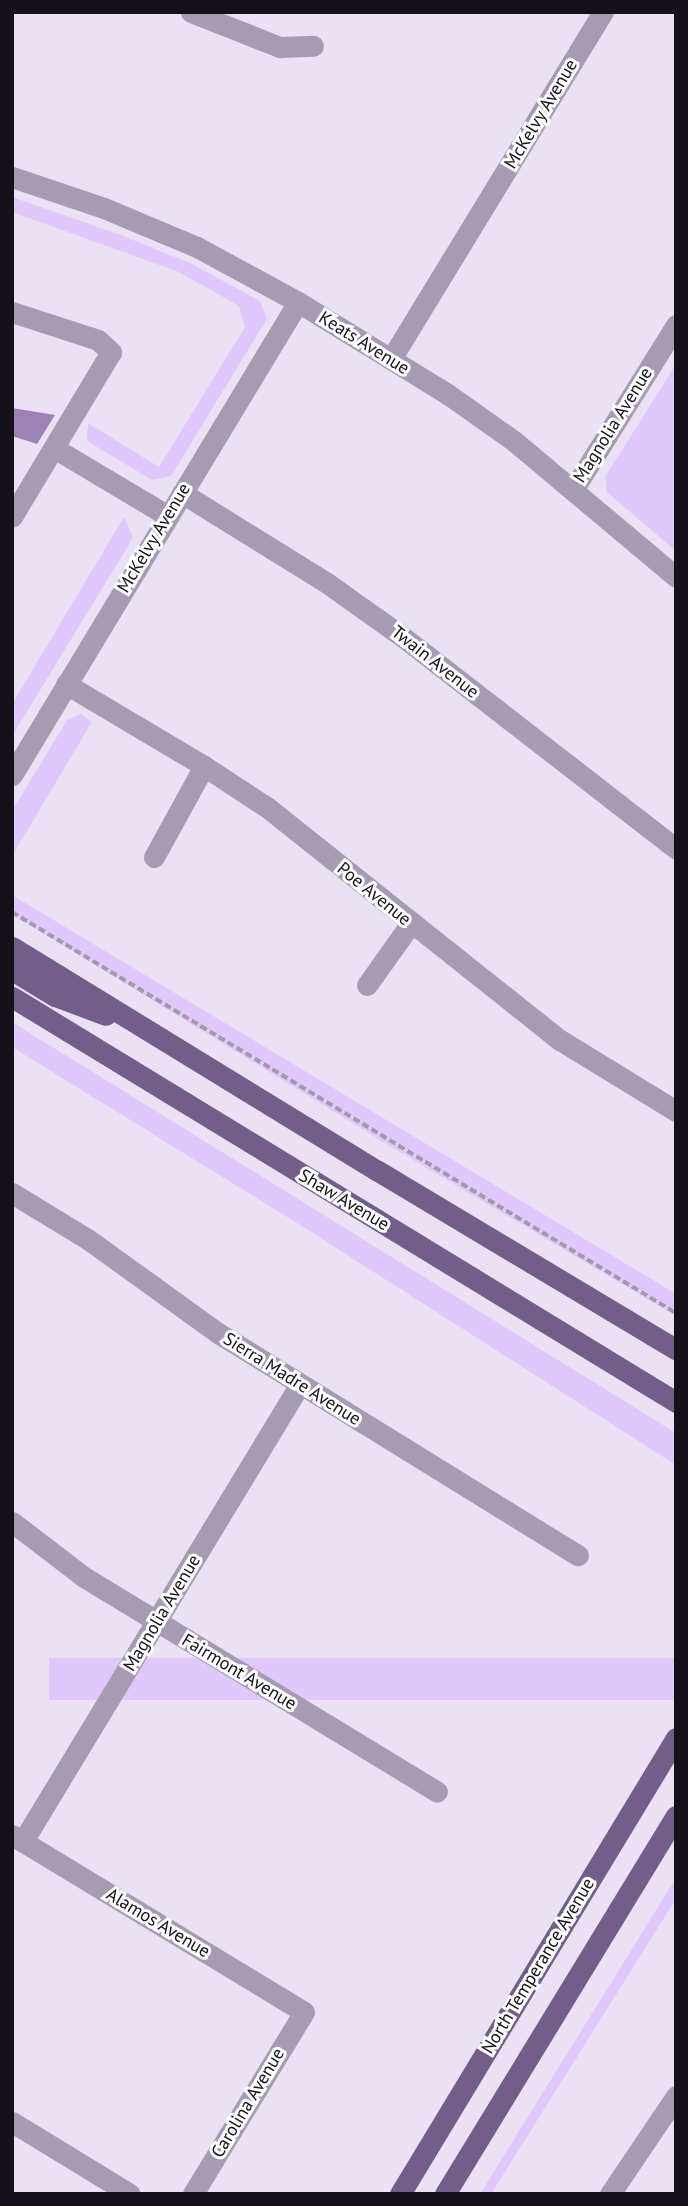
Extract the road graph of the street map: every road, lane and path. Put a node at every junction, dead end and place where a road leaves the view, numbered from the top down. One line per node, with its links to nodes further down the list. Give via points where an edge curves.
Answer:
1 (191, 12): 3 (street, via 280,47)
2 (603, 12): 8 (street, McKelvy Avenue)
3 (313, 46)
4 (12, 177): 5 (street, Keats Avenue, via 104,208 197,247)
5 (298, 302): 8 (street, Keats Avenue); 11 (street, McKelvy Avenue)
6 (12, 312): 9 (street, via 99,340 111,352)
7 (676, 325): 10 (street, Magnolia Avenue)
8 (391, 359): 10 (street, Keats Avenue, via 503,434)
9 (54, 448): 12 (street); 13 (street)
10 (573, 490): 14 (street, Keats Avenue)
11 (182, 493): 12 (street, McKelvy Avenue); 18 (street, Twain Avenue, via 327,583 403,637)
12 (168, 516): 15 (street, McKelvy Avenue)
13 (12, 517)
14 (676, 577)
15 (66, 684): 16 (street, Poe Avenue); 17 (street, McKelvy Avenue)
16 (204, 766): 19 (street); 21 (street, Poe Avenue, via 268,808)
17 (12, 775)
18 (676, 849)
19 (154, 857)
20 (12, 912): 29 (path)
21 (411, 923): 24 (street); 27 (street, Poe Avenue, via 560,1040)
22 (12, 947): 26 (main road)
23 (12, 970): 26 (main road, via 55,996)
24 (367, 985)
25 (12, 997): 32 (main road, Shaw Avenue)
26 (151, 1031): 30 (main road)
27 (676, 1111)
28 (12, 1193): 31 (street, Sierra Madre Avenue)
29 (676, 1313)
30 (676, 1349)
31 (300, 1384): 34 (street, Sierra Madre Avenue); 35 (street, Magnolia Avenue)
32 (676, 1402)
33 (12, 1522): 35 (street, Fairmont Avenue, via 84,1577)
34 (578, 1555)
35 (156, 1622): 37 (street, Fairmont Avenue); 39 (street, Magnolia Avenue)
36 (676, 1738): 45 (main road, North Temperance Avenue)
37 (436, 1792)
38 (676, 1816): 46 (main road)
39 (17, 1838): 40 (street, Alamos Avenue)
40 (303, 2012): 44 (street, Carolina Avenue)
41 (676, 2096): 47 (street)
42 (12, 2122): 43 (street)
43 (130, 2194)
44 (193, 2194)
45 (400, 2194)
46 (445, 2194)
47 (610, 2194)

